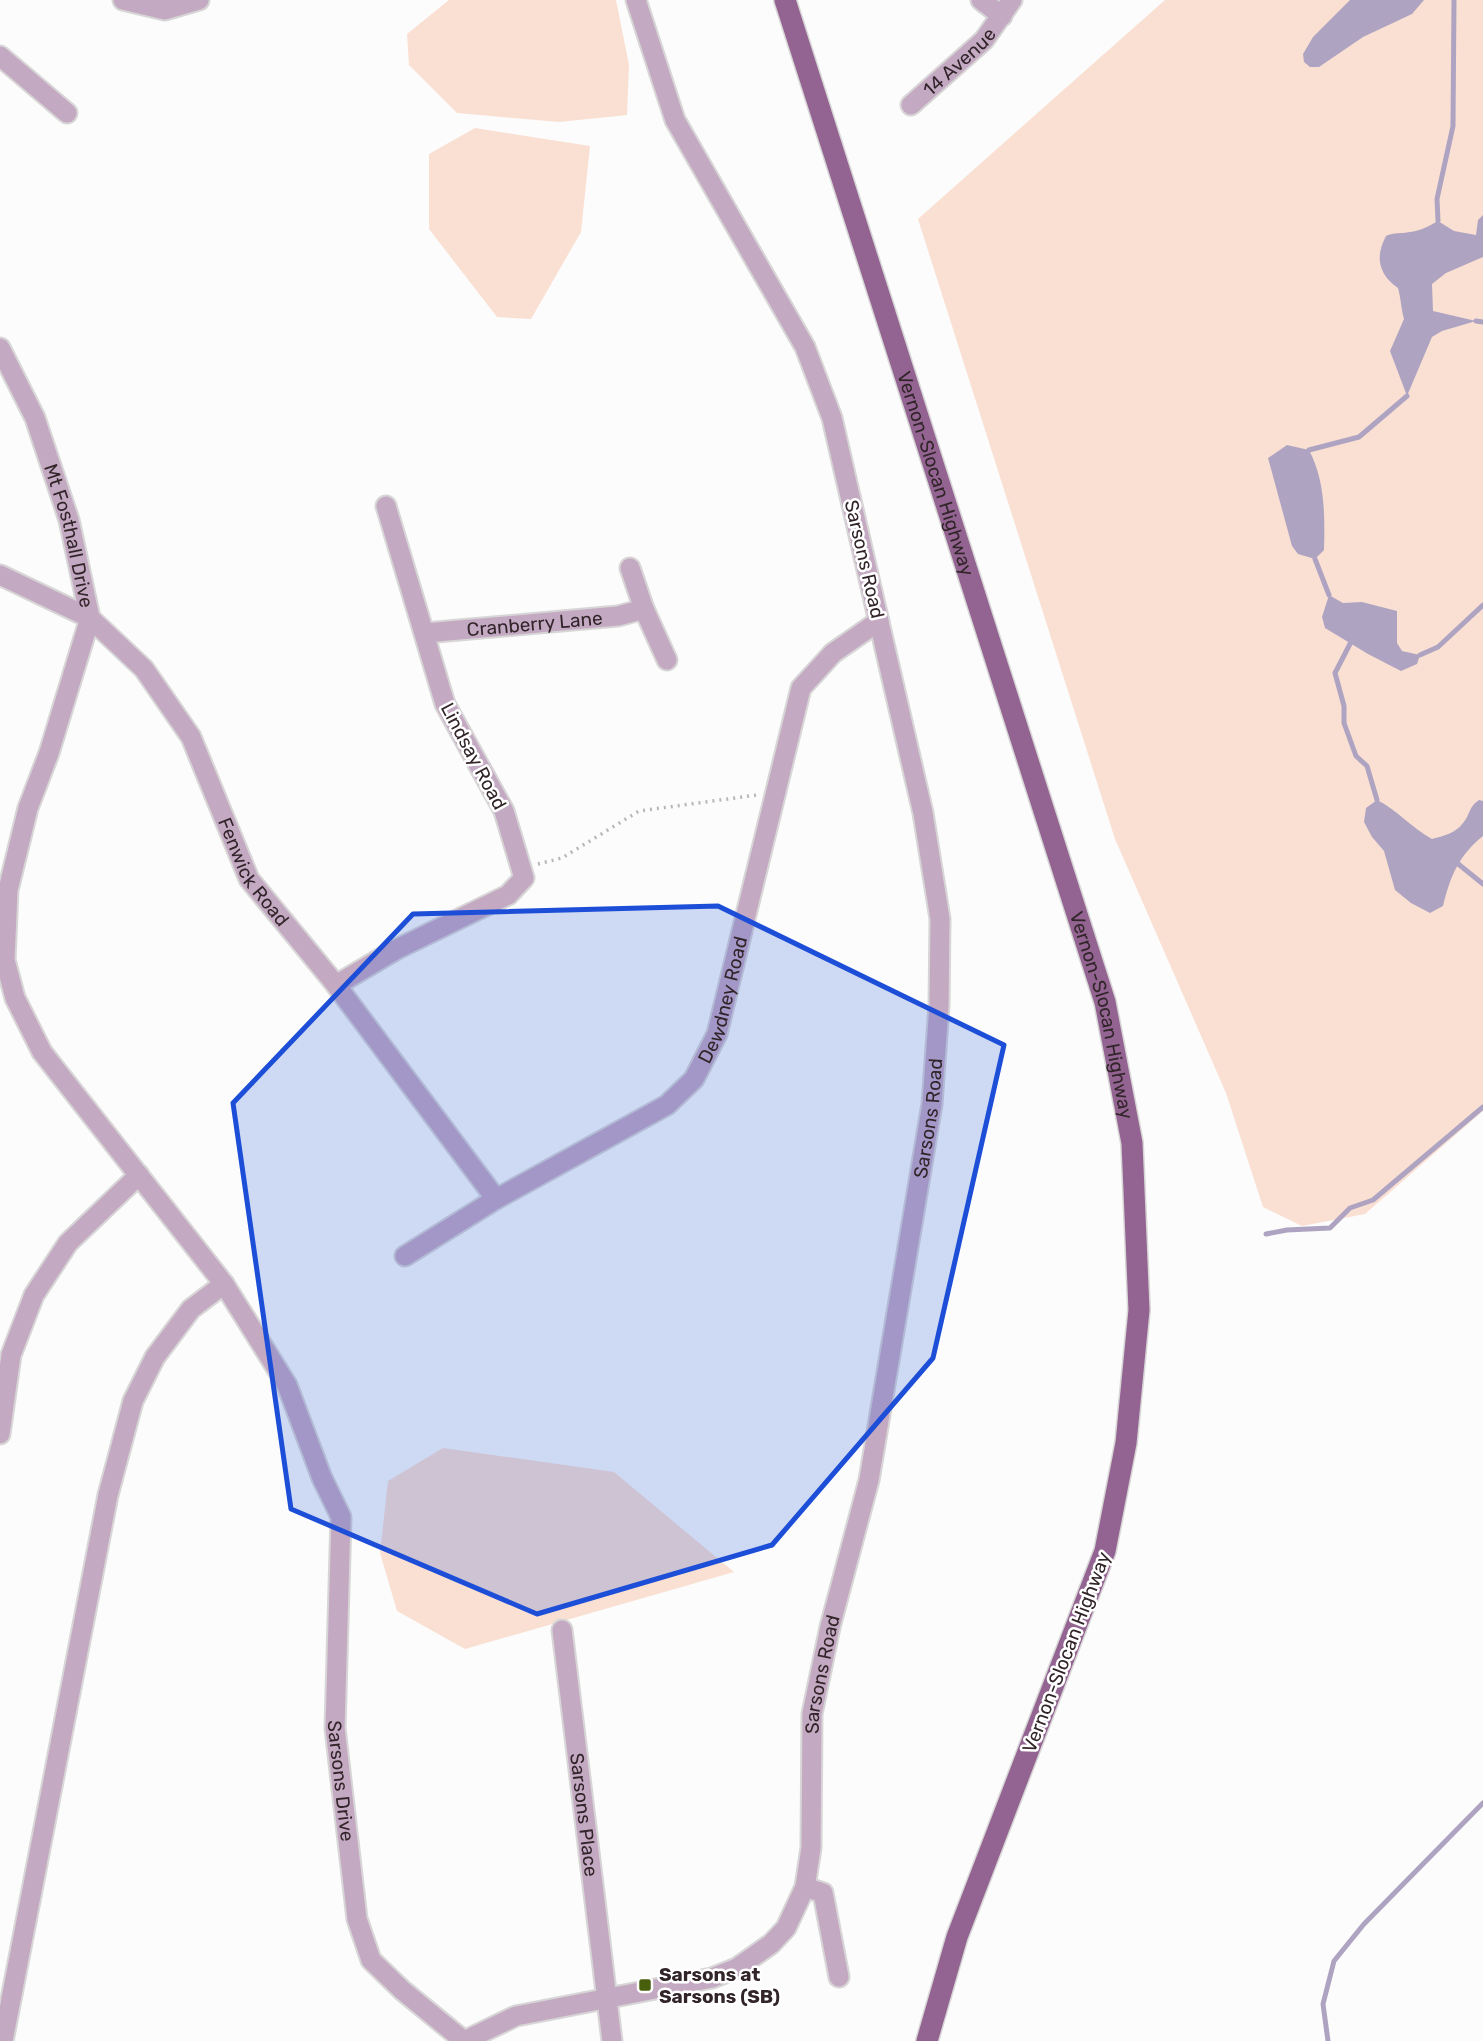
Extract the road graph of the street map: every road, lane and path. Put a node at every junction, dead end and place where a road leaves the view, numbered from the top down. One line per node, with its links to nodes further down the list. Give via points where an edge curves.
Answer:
1 (199, 0): 5 (street, via 165,10)
2 (636, 0): 16 (street, Sarsons Road, via 675,120 806,347 832,418)
3 (785, 0): 35 (main road, Vernon-Slocan Highway, via 1105,1002 1132,1143 1139,1310 1126,1443 1105,1551 957,1937)
4 (981, 0): 6 (street, 14 Avenue)
5 (128, 1)
6 (1007, 8): 8 (street, 14 Avenue, via 985,40)
7 (0, 56): 9 (street)
8 (911, 105)
9 (67, 113)
10 (0, 348): 15 (street, Mt Fosthall Drive, via 35,418 69,520)
11 (386, 506): 17 (street, Lindsay Road)
12 (629, 568): 14 (street)
13 (0, 575): 15 (street, Fenwick Road)
14 (644, 609): 17 (street, Cranberry Lane, via 618,616); 18 (street)
15 (90, 618): 21 (street, Fenwick Road, via 144,669 191,737 249,879); 22 (street, Mt Fosthall Drive, via 28,808 8,890 5,960 15,998 42,1052)
16 (879, 621): 19 (street, Dewdney Road, via 833,653 801,688); 28 (street, Sarsons Road, via 923,813 936,893 939,1006 932,1104 869,1480 812,1714 811,1848)
17 (425, 634): 20 (street, Lindsay Road, via 445,704 504,811)
18 (667, 660)
19 (775, 793): 20 (path, via 639,811 562,858 537,864); 23 (street, Dewdney Road, via 717,1034 694,1079 667,1105)
20 (524, 878): 21 (street, via 508,895 397,949)
21 (336, 985): 23 (street, Fenwick Road)
22 (139, 1175): 25 (street, Sarsons Drive); 26 (street, via 68,1243 34,1295 11,1356)
23 (496, 1199): 24 (street, Dewdney Road)
24 (405, 1256)
25 (224, 1283): 30 (street, via 191,1309 155,1357 133,1401 108,1495); 33 (street, Sarsons Drive, via 287,1385 341,1517 335,1728 357,1919 371,1960)
26 (0, 1434)
27 (562, 1630): 31 (street, Sarsons Place)
28 (805, 1887): 29 (street, via 823,1894); 31 (street, Sarsons Road, via 786,1928 737,1968 712,1978)
29 (839, 1978)
30 (7, 1991): 32 (street)
31 (607, 1998): 33 (street, Sarsons Road, via 516,2016); 34 (street, Sarsons Place)
32 (3, 2041)
33 (464, 2041)
34 (612, 2041)
35 (927, 2041)

